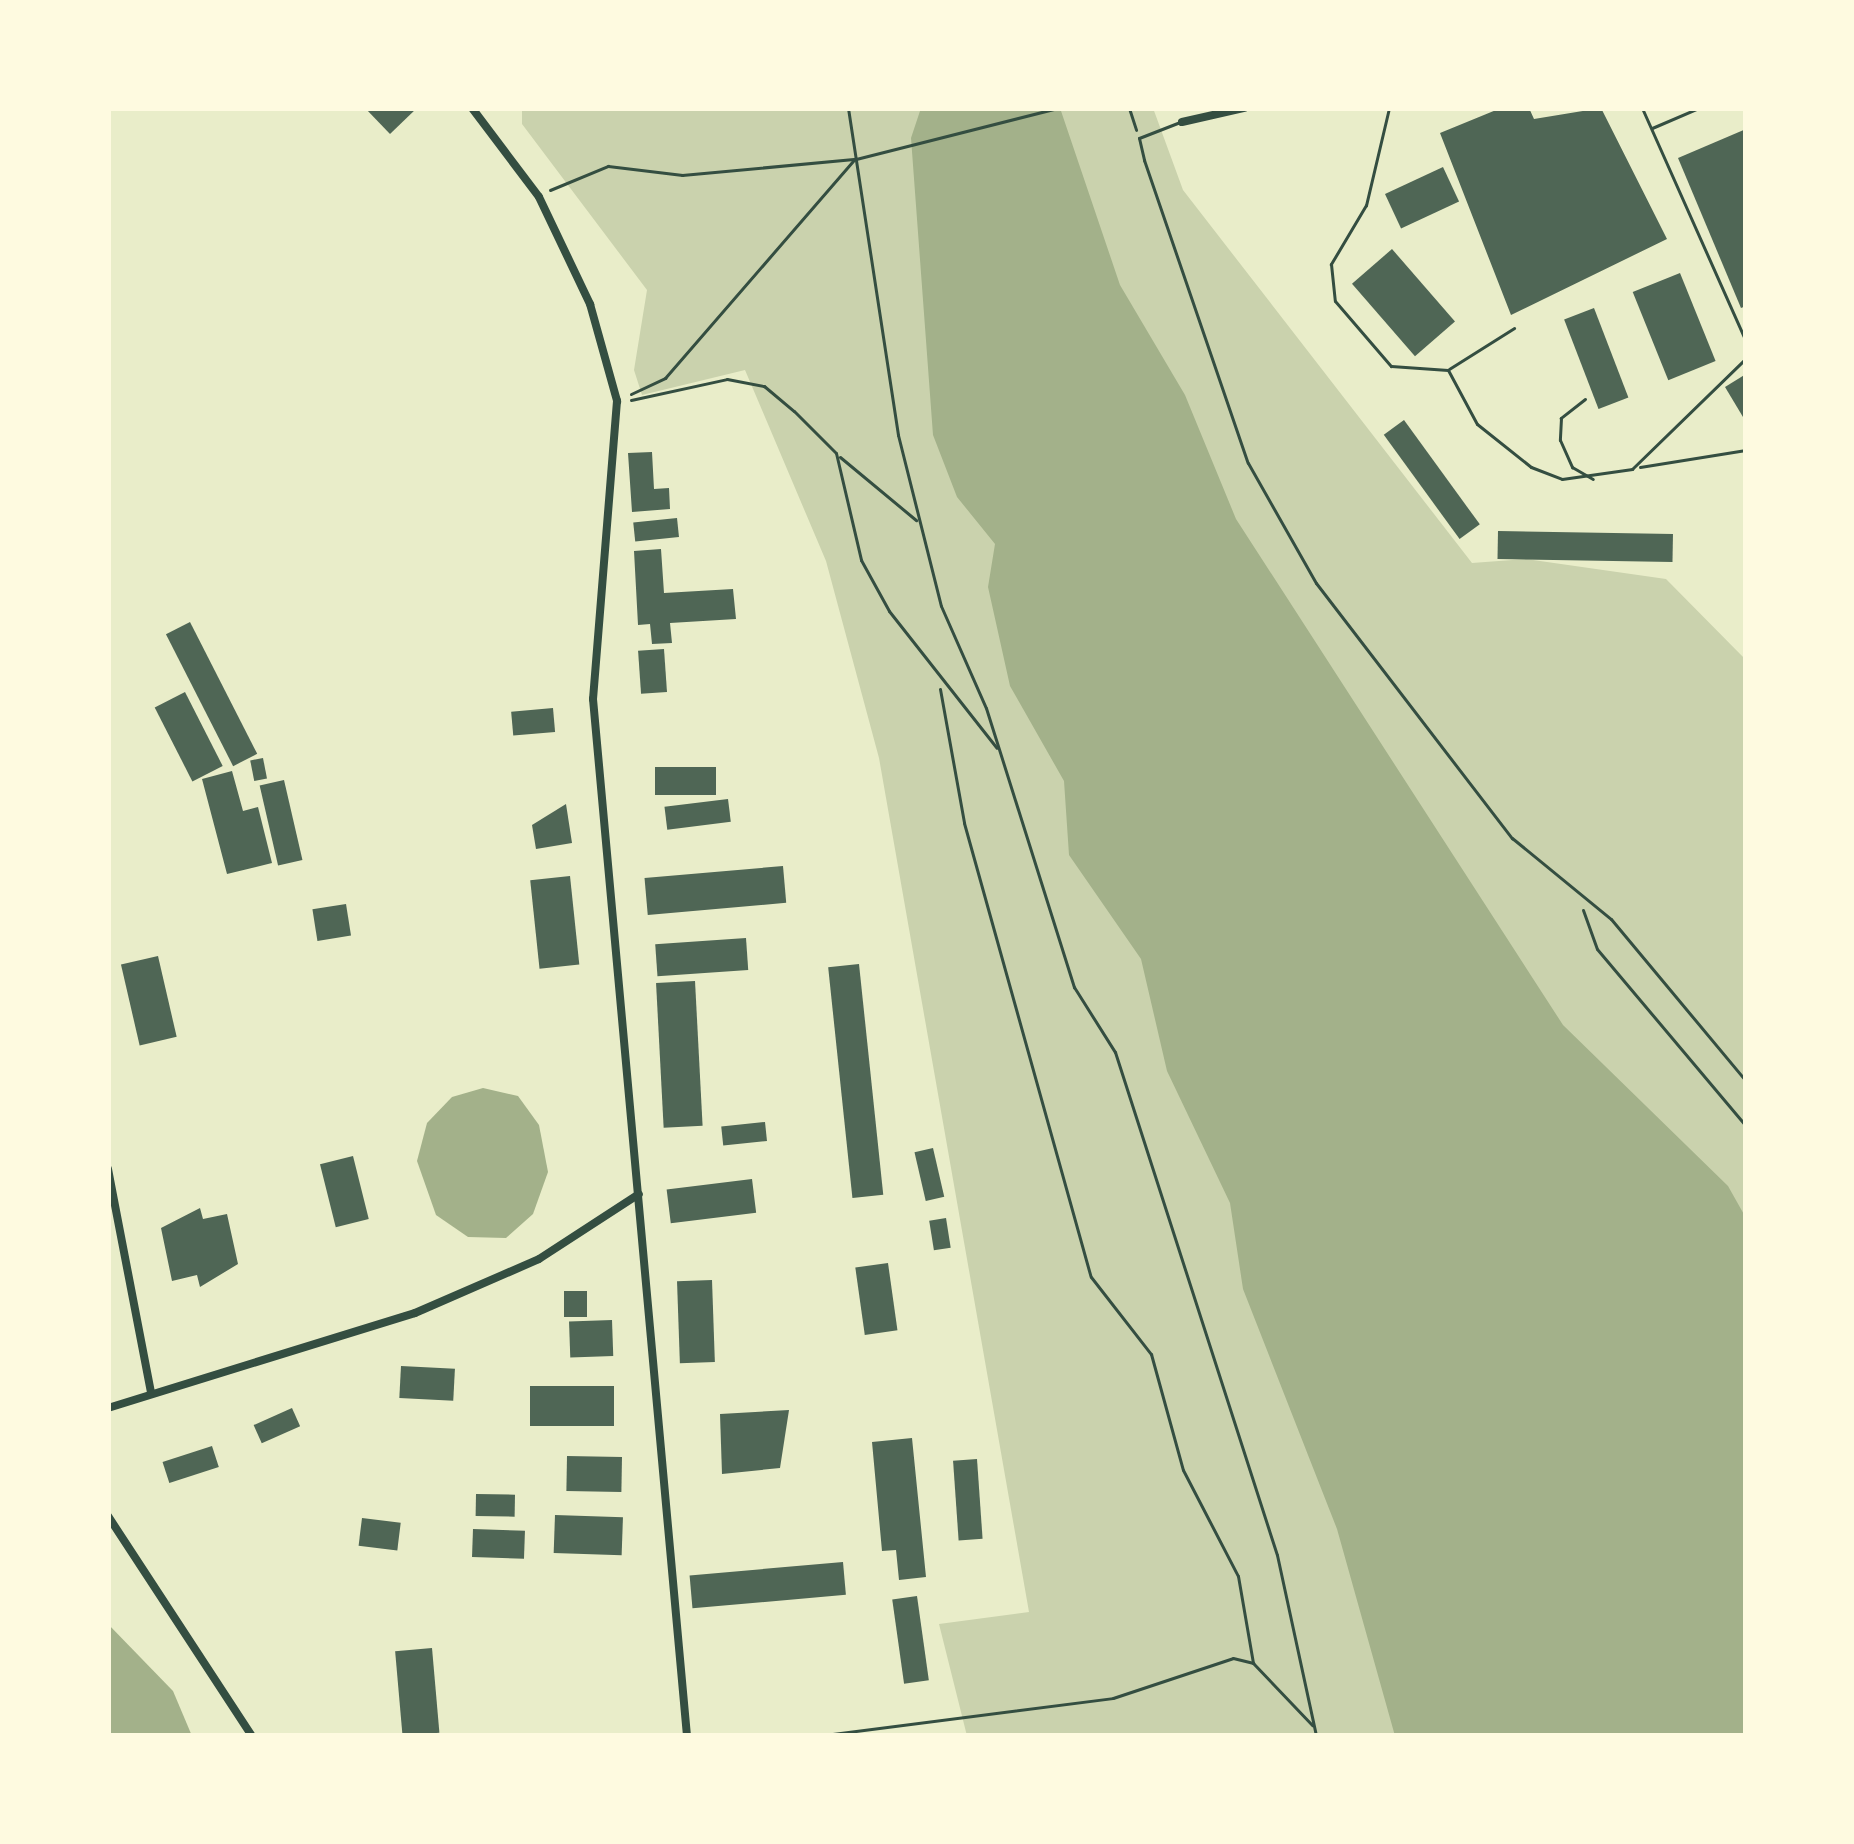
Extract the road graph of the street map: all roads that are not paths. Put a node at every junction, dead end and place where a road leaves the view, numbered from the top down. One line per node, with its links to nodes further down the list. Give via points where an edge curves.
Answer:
1 (472, 108): 18 (street, via 539,197 590,304 617,401 593,699)
2 (1244, 108): 6 (street)
3 (1389, 108): 11 (lane, via 1366,205 1330,264 1335,301 1390,366)
4 (1642, 108): 7 (lane)
5 (1699, 108): 7 (lane)
6 (1182, 122): 16 (lane, via 1139,138 1191,274 1212,374 1316,583 1511,838 1577,891)
7 (1650, 128): 9 (lane)
8 (1514, 328): 11 (lane)
9 (1746, 341)
10 (1746, 358): 14 (lane)
11 (1448, 370): 15 (lane, via 1501,445 1562,479)
12 (1585, 399): 15 (lane, via 1561,418 1560,440 1572,467)
13 (1746, 450): 14 (lane)
14 (1632, 470): 15 (lane)
15 (1595, 479)
16 (1746, 1081)
17 (108, 1169): 19 (street)
18 (640, 1193): 19 (street, via 539,1259 415,1313); 23 (street)
19 (151, 1392): 20 (street)
20 (108, 1408)
21 (108, 1516): 22 (street)
22 (252, 1736)
23 (687, 1736)

